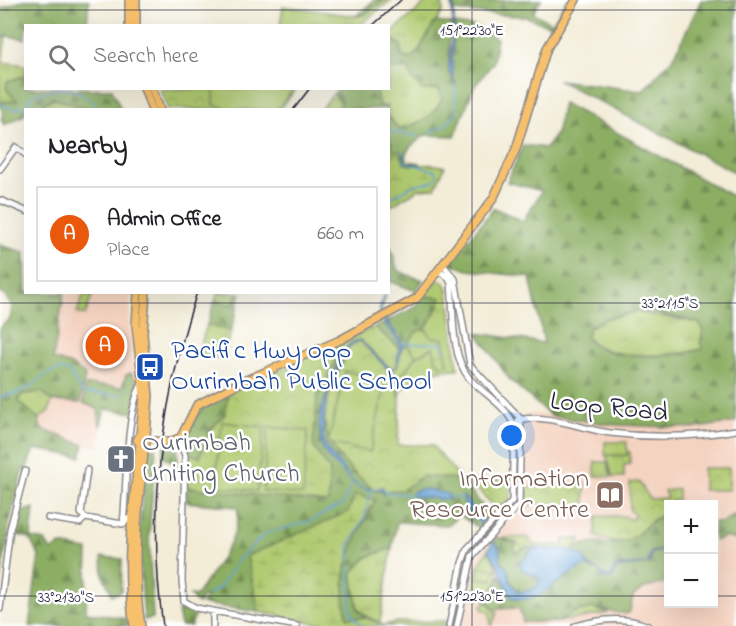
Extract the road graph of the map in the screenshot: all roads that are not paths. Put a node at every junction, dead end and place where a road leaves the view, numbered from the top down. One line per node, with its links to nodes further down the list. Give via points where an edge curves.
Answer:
1 (129, 0): 4 (main road)
2 (136, 0): 5 (main road)
3 (576, 0): 14 (main road, via 547,48 516,149 493,199)
4 (129, 24)
5 (136, 24)
6 (145, 90): 8 (main road)
7 (153, 90): 9 (main road)
8 (151, 108)
9 (159, 108)
10 (24, 153): 11 (street, via 16,147)
11 (0, 169)
12 (0, 200): 13 (street)
13 (24, 210)
14 (441, 268): 18 (street, via 455,279 470,365); 19 (street, via 451,283 460,362 473,382); 22 (main road, via 417,298 404,307 197,405)
15 (138, 294): 17 (main road, via 136,325)
16 (146, 294): 21 (main road, via 143,334 149,387)
17 (143, 382): 21 (main road); 28 (street, via 129,436)
18 (520, 419): 19 (street, Loop Road); 20 (street, Loop Road, via 559,421 610,433 701,434); 34 (street, via 519,504 472,556)
19 (513, 422): 33 (street, via 512,501 467,549)
20 (736, 430)
21 (145, 440): 22 (main road, bridge); 25 (main road); 36 (main road, via 135,548)
22 (178, 440): 31 (street, via 185,455 185,603)
23 (87, 470): 27 (street, via 80,502)
24 (25, 471): 30 (street, via 10,529)
25 (132, 515): 28 (street); 29 (main road)
26 (48, 518): 27 (street, via 80,523)
27 (85, 518): 28 (street)
28 (123, 524): 29 (street)
29 (129, 542): 35 (main road)
30 (0, 609)
31 (213, 611): 32 (street); 37 (street)
32 (261, 623): 38 (street)
33 (449, 625): 34 (street)
34 (460, 625)
35 (134, 626)
36 (141, 626)
37 (213, 626)
38 (297, 626)
39 (575, 626): 40 (street, via 620,619)
40 (648, 626)

